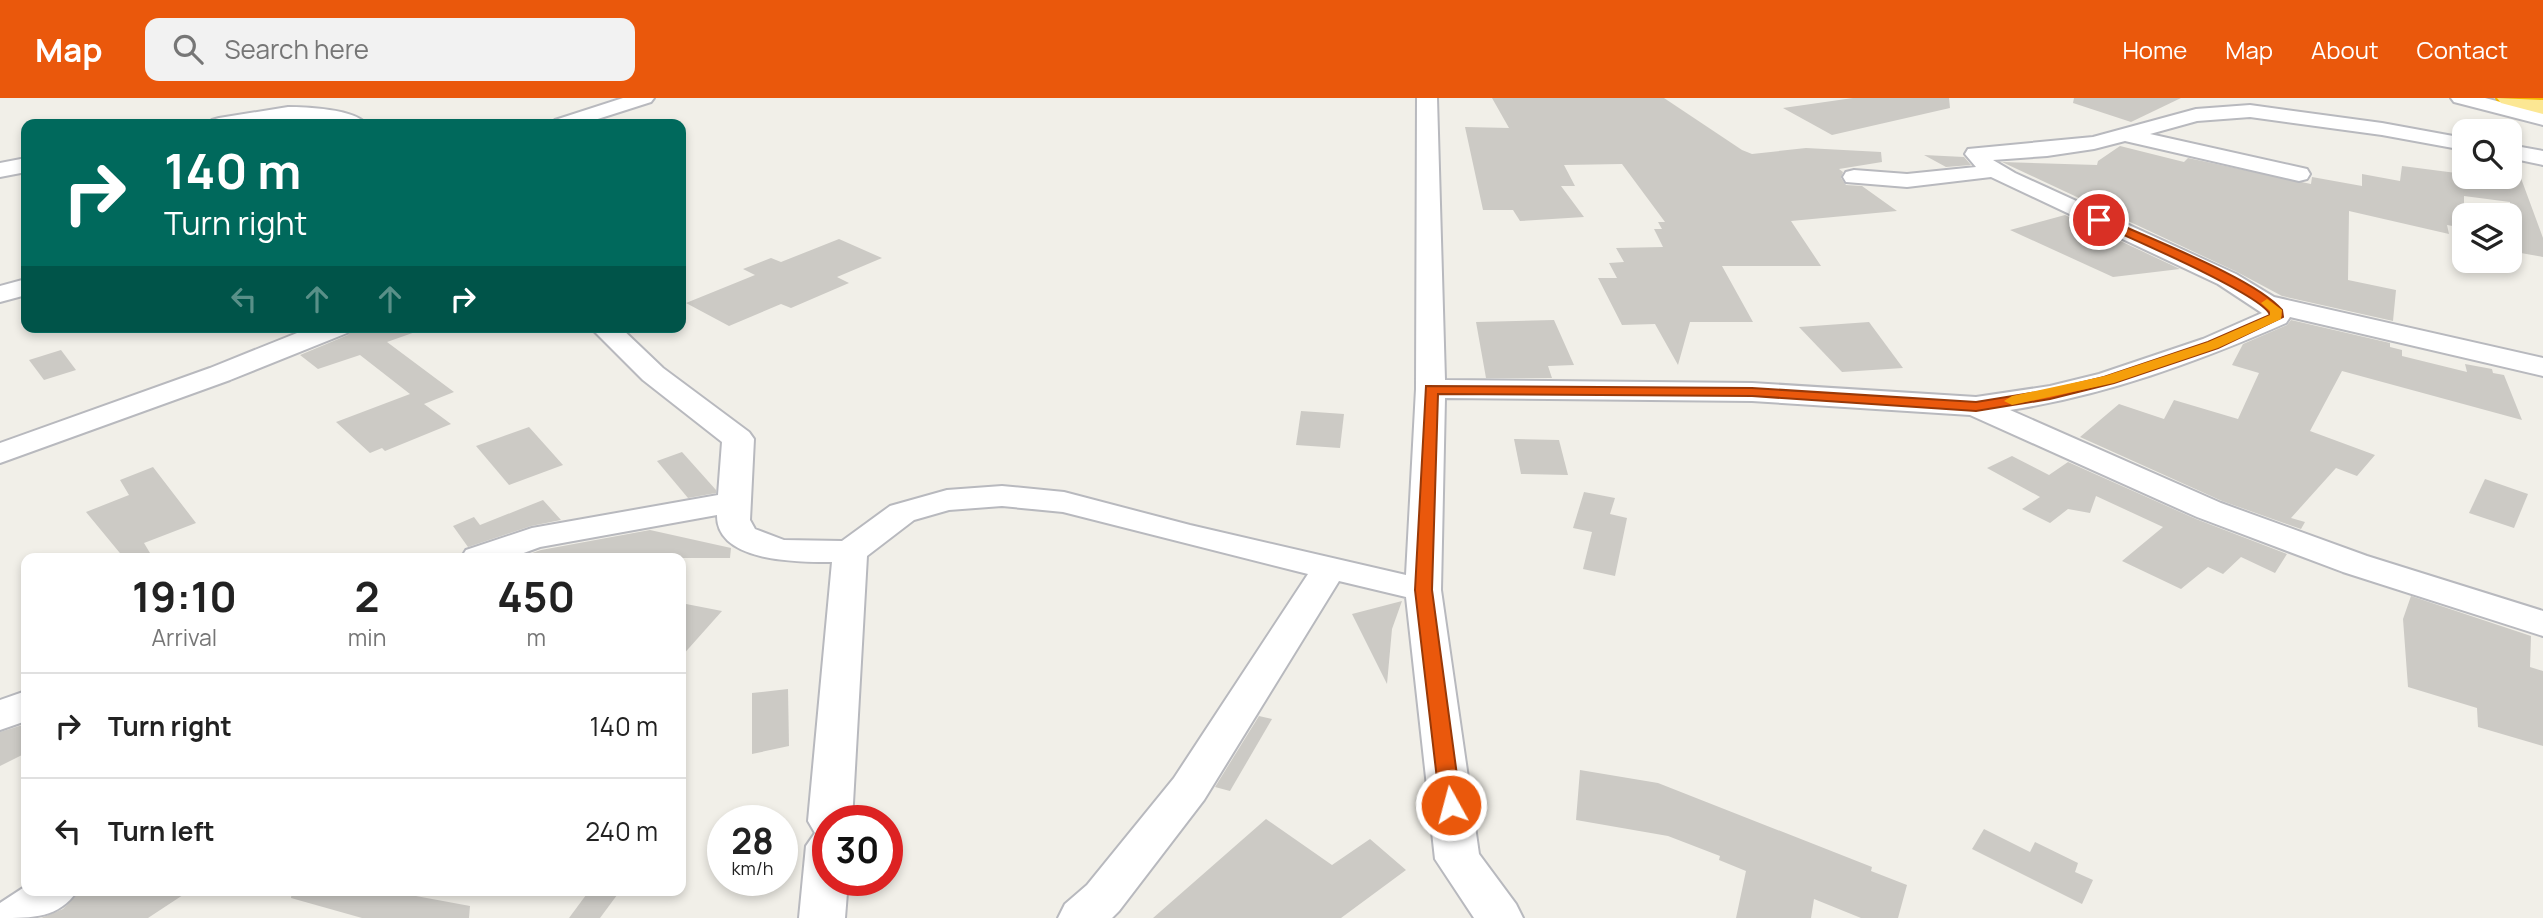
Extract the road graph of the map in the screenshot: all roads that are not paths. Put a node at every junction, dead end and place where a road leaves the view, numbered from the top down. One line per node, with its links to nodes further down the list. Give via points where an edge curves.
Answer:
1 (644, 98): 9 (street)
2 (1427, 98): 25 (street)
3 (2461, 98): 6 (street)
4 (2509, 98): 5 (highway)
5 (2543, 107)
6 (2543, 118)
7 (244, 119): 8 (street, via 307,112)
8 (340, 119)
9 (578, 119)
10 (2127, 135): 11 (street, via 2196,115 2250,111); 16 (street, via 2046,150 1976,154); 17 (street)
11 (2452, 142)
12 (2522, 154): 13 (street)
13 (2543, 158)
14 (21, 166): 15 (street)
15 (0, 170)
16 (1995, 170): 18 (street, via 1911,181); 21 (street, via 2183,258)
17 (2299, 174)
18 (1854, 177)
19 (21, 288): 20 (street)
20 (0, 294)
21 (2269, 304): 24 (street); 26 (street, via 2276,317 2213,345 2109,380)
22 (322, 333): 27 (street)
23 (610, 333): 28 (street, via 653,374 738,439)
24 (2543, 367)
25 (1431, 389): 26 (street, via 1752,392); 32 (street)
26 (1976, 406): 33 (street, via 2209,510 2354,564)
27 (0, 454)
28 (735, 502): 29 (street, via 733,520 743,536 779,551); 30 (street, via 531,538)
29 (850, 552): 31 (street, via 902,513 947,500 1002,496 1064,502); 36 (street)
30 (491, 553)
31 (1329, 568): 32 (street); 41 (street, via 1189,789 1103,898)
32 (1423, 590): 42 (street, via 1457,859)
33 (2543, 624)
34 (21, 707): 35 (street)
35 (0, 716)
36 (831, 805)
37 (47, 896): 39 (street)
38 (824, 896): 40 (street)
39 (15, 918)
40 (822, 918)
41 (1081, 918)
42 (1500, 918)

